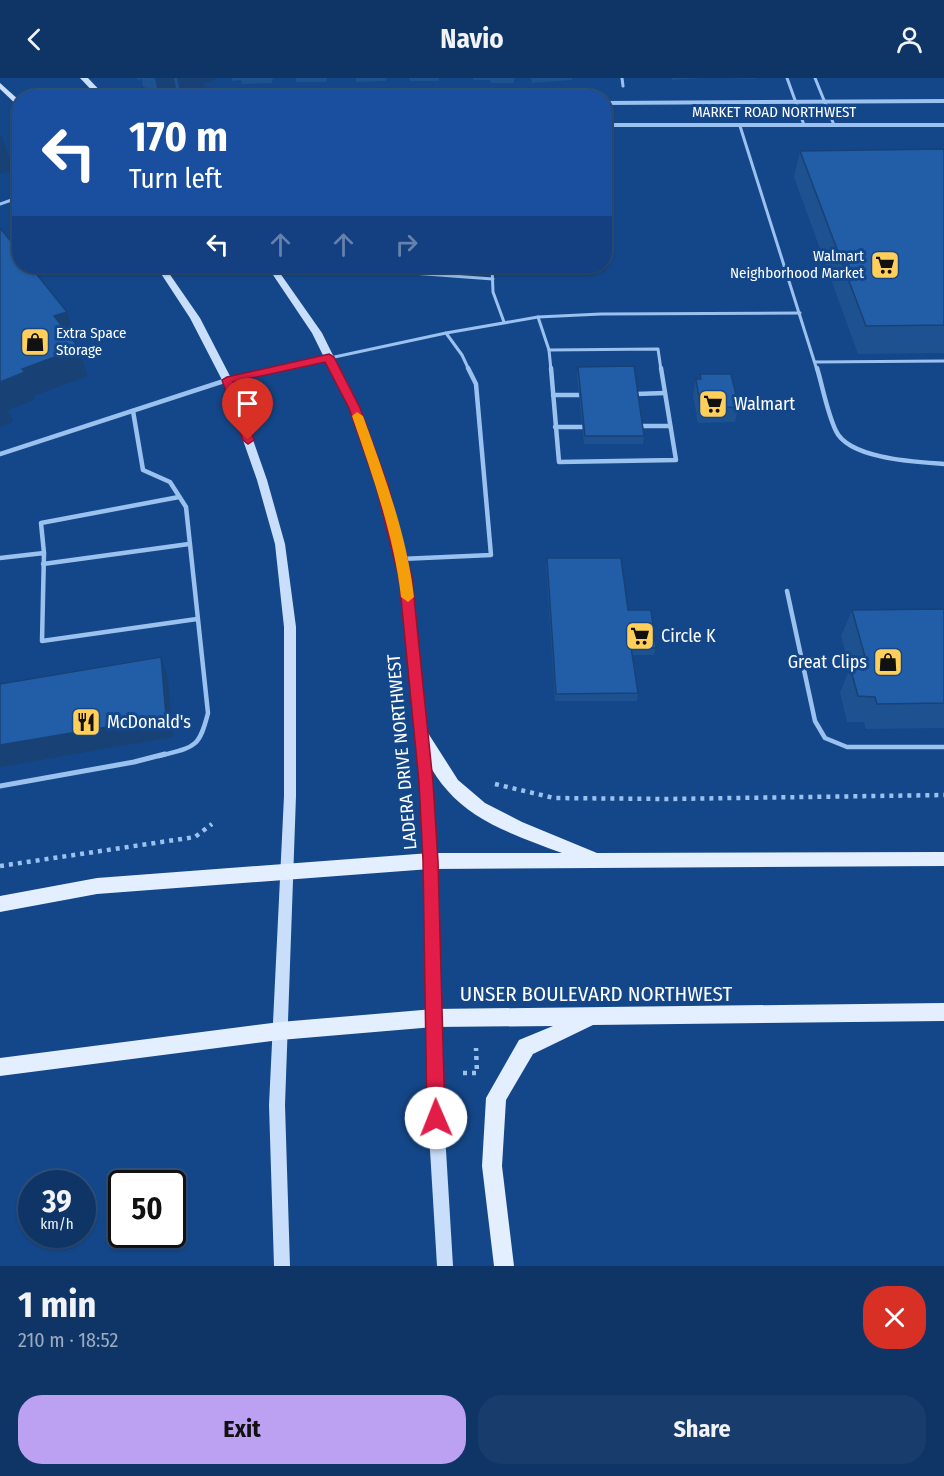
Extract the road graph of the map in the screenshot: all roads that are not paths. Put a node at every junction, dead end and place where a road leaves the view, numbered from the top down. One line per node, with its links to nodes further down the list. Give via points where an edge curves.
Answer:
1 (84, 78): 7 (main road)
2 (622, 78): 6 (lane)
3 (787, 78): 10 (lane)
4 (815, 78): 11 (lane)
5 (0, 85): 8 (main road)
6 (623, 86)
7 (96, 90)
8 (12, 98)
9 (944, 101): 11 (street, MARKET ROAD NORTHWEST)
10 (795, 102): 11 (street, MARKET ROAD NORTHWEST); 12 (street, MARKET ROAD NORTHWEST); 14 (lane)
11 (824, 102): 15 (lane)
12 (612, 103)
13 (612, 125): 17 (street, MARKET ROAD NORTHWEST)
14 (804, 125): 15 (street, MARKET ROAD NORTHWEST); 17 (street, MARKET ROAD NORTHWEST)
15 (834, 125): 16 (street, MARKET ROAD NORTHWEST)
16 (944, 125)
17 (740, 126): 23 (lane)
18 (165, 273): 31 (main road, via 195,318)
19 (276, 273): 28 (main road, LADERA DRIVE NORTHWEST)
20 (412, 273): 22 (lane)
21 (493, 273): 22 (lane)
22 (493, 279): 25 (lane)
23 (800, 313): 24 (lane); 30 (lane)
24 (538, 317): 25 (lane); 27 (lane)
25 (504, 322): 26 (lane)
26 (446, 333): 28 (lane); 47 (lane, via 477,384 491,555)
27 (549, 351): 32 (lane, via 658,349); 34 (lane)
28 (329, 357): 31 (lane); 47 (main road, LADERA DRIVE NORTHWEST, via 358,419 382,486)
29 (944, 361): 30 (lane)
30 (815, 362): 42 (lane, via 837,433 852,446 883,459)
31 (227, 380): 36 (lane); 57 (main road, via 280,544 288,615)
32 (666, 393): 33 (lane); 38 (lane)
33 (636, 394)
34 (553, 395): 35 (lane); 39 (lane)
35 (579, 395)
36 (133, 411): 41 (lane); 43 (lane, via 143,470 170,482)
37 (640, 426): 38 (lane)
38 (670, 426): 39 (lane, via 676,460 559,462)
39 (555, 427): 40 (lane)
40 (582, 427)
41 (0, 454)
42 (944, 464)
43 (179, 497): 44 (lane, via 186,507); 45 (lane, via 41,523)
44 (189, 544): 48 (lane); 50 (lane)
45 (44, 553): 46 (lane); 48 (lane)
46 (0, 558)
47 (401, 559): 51 (main road, LADERA DRIVE NORTHWEST)
48 (43, 564): 50 (lane, via 42,641)
49 (787, 591): 52 (lane, via 816,721 825,738 847,747)
50 (197, 619): 53 (lane, via 208,713 202,736 189,748)
51 (422, 738): 55 (main road, via 453,787 475,804 526,833); 56 (main road, LADERA DRIVE NORTHWEST)
52 (944, 747)
53 (0, 786)
54 (944, 859): 55 (main road)
55 (602, 860): 56 (main road)
56 (430, 861): 57 (main road); 61 (main road, LADERA DRIVE NORTHWEST)
57 (287, 873): 58 (main road, via 97,886); 62 (main road)
58 (0, 904)
59 (944, 1012): 60 (main road, UNSER BOULEVARD NORTHWEST)
60 (593, 1017): 61 (main road, UNSER BOULEVARD NORTHWEST); 66 (main road, via 526,1047 496,1098 492,1166)
61 (434, 1018): 62 (main road, UNSER BOULEVARD NORTHWEST); 65 (main road, LADERA DRIVE NORTHWEST)
62 (280, 1031): 63 (main road, UNSER BOULEVARD NORTHWEST); 64 (main road, via 277,1105)
63 (0, 1067)
64 (282, 1266)
65 (445, 1266)
66 (504, 1266)

